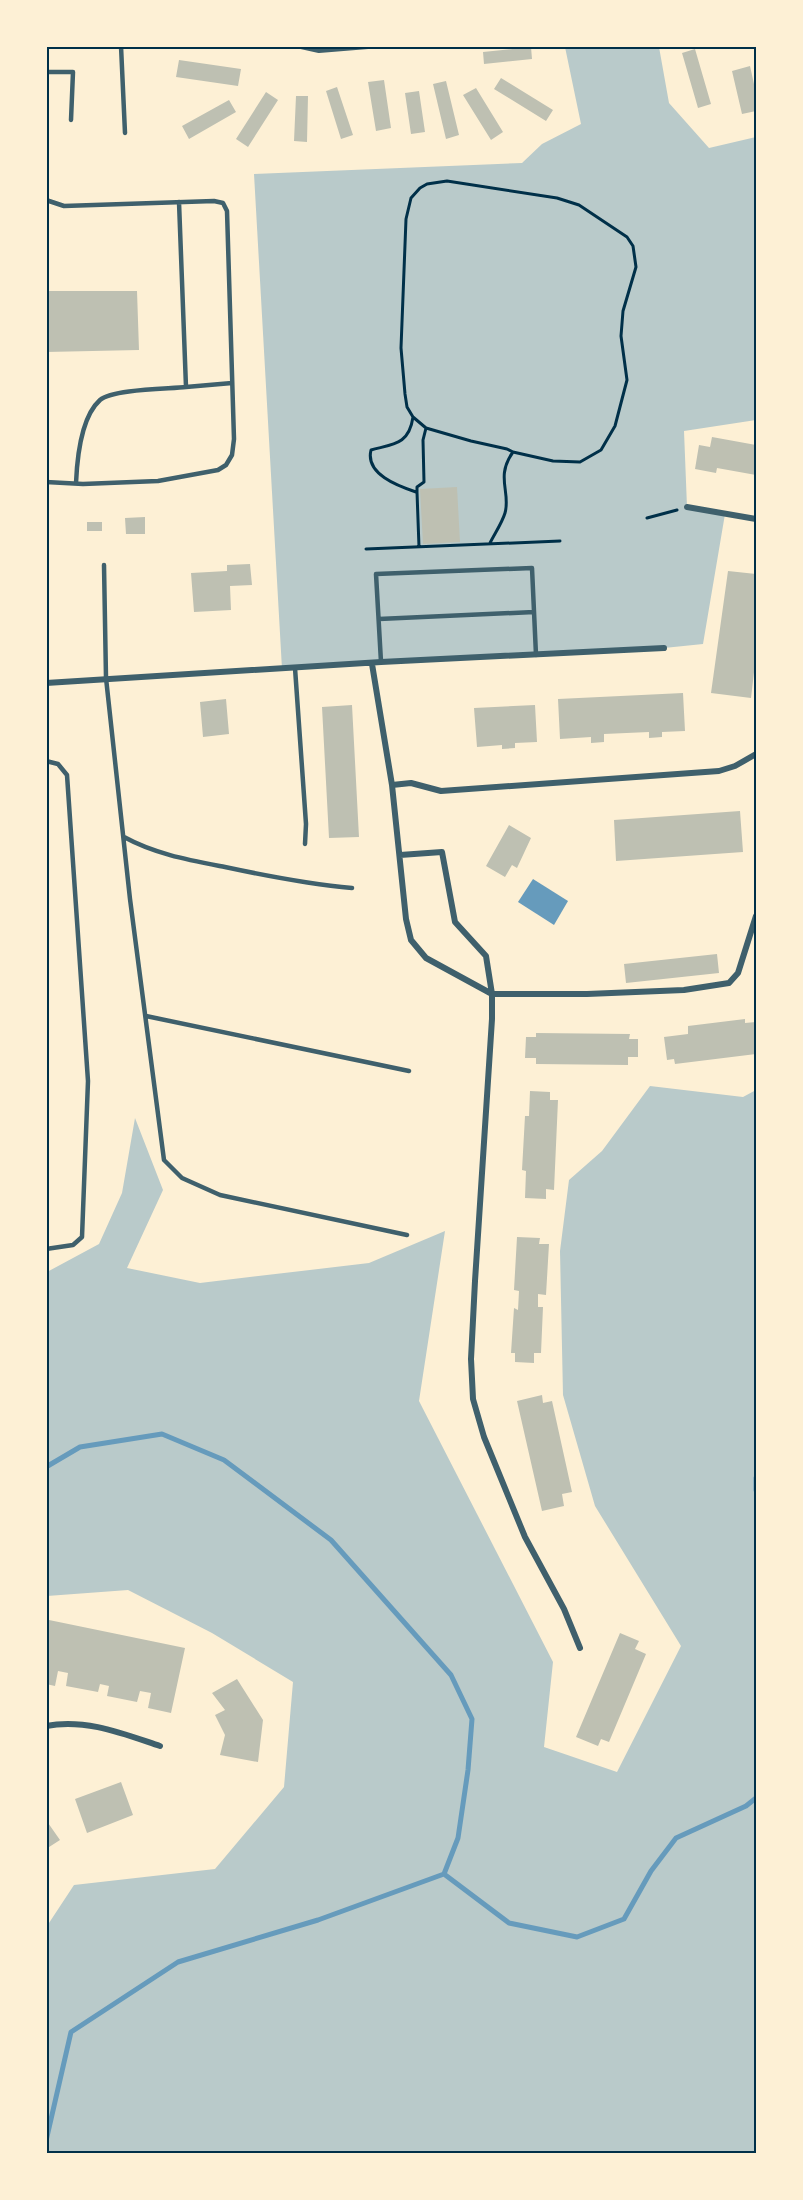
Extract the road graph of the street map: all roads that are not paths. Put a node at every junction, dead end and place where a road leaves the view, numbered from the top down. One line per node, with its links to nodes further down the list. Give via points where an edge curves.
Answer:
1 (121, 46): 6 (lane)
2 (301, 46): 3 (street, via 319,50)
3 (368, 46)
4 (46, 72): 5 (lane, via 73,72)
5 (70, 120)
6 (125, 133)
7 (46, 200): 8 (lane, via 64,206)
8 (179, 202): 9 (lane, via 214,201 223,203 227,211); 10 (lane)
9 (232, 383): 10 (lane); 12 (lane, via 232,455 226,465 218,470 158,481)
10 (186, 387): 12 (lane, via 118,393 100,400 88,419)
11 (46, 482): 12 (lane)
12 (76, 483)
13 (687, 507): 14 (street)
14 (756, 519)
15 (104, 565): 23 (lane)
16 (534, 612): 17 (lane); 17 (lane, via 532,568 376,574); 19 (lane)
17 (379, 619): 20 (lane)
18 (664, 648): 19 (street)
19 (537, 655): 20 (street)
20 (381, 662): 21 (street)
21 (372, 664): 22 (street); 27 (street)
22 (295, 668): 23 (street); 29 (lane)
23 (106, 678): 24 (street); 28 (lane)
24 (46, 683)
25 (756, 753): 27 (street, via 719,771 441,791 411,783)
26 (46, 761): 37 (lane, via 58,764 67,775 88,1081 82,1237 73,1245)
27 (392, 785): 30 (street)
28 (124, 837): 31 (lane, via 172,856 303,884); 34 (lane)
29 (305, 844)
30 (400, 855): 33 (street, via 411,940 426,958); 33 (street, via 442,852 455,922 486,956)
31 (352, 888)
32 (756, 916): 33 (street, via 738,973 729,982 684,990)
33 (492, 994): 38 (street, via 474,1292 473,1399 484,1437 525,1537)
34 (146, 1016): 35 (lane); 36 (lane, via 164,1160 182,1178 220,1195)
35 (409, 1071)
36 (407, 1235)
37 (46, 1249)
38 (580, 1648)
39 (46, 1726): 40 (street, via 87,1725)
40 (160, 1746)

